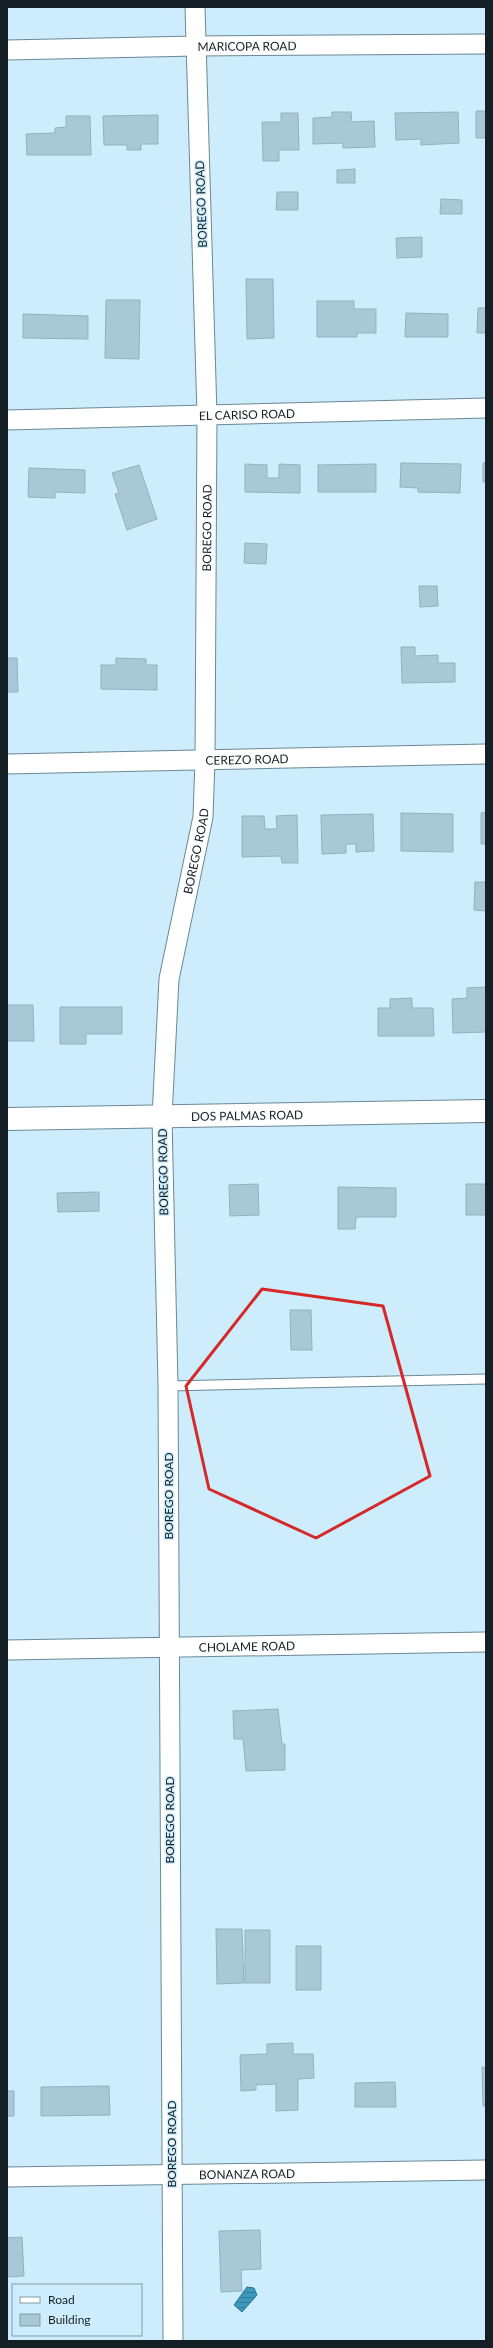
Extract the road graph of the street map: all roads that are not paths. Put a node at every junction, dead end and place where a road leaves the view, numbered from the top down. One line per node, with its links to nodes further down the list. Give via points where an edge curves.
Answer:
1 (195, 7): 3 (street, BOREGO ROAD)
2 (486, 44): 3 (street, MARICOPA ROAD)
3 (196, 46): 4 (street, MARICOPA ROAD); 6 (street, BOREGO ROAD)
4 (7, 50)
5 (486, 408): 6 (street, EL CARISO ROAD)
6 (206, 415): 7 (street, EL CARISO ROAD); 9 (street, BOREGO ROAD)
7 (7, 420)
8 (486, 754): 9 (street, CEREZO ROAD)
9 (205, 760): 10 (street, CEREZO ROAD); 12 (street, BOREGO ROAD, via 203,817 169,979)
10 (7, 764)
11 (486, 1111): 12 (street, DOS PALMAS ROAD)
12 (162, 1117): 13 (street, DOS PALMAS ROAD); 15 (street, BOREGO ROAD)
13 (7, 1119)
14 (486, 1380): 15 (lane)
15 (168, 1386): 17 (street, BOREGO ROAD)
16 (486, 1642): 17 (street, CHOLAME ROAD)
17 (168, 1648): 18 (street, CHOLAME ROAD); 20 (street, BOREGO ROAD)
18 (7, 1650)
19 (486, 2170): 20 (street, BONANZA ROAD)
20 (171, 2174): 21 (street, BONANZA ROAD); 22 (street, BOREGO ROAD)
21 (7, 2177)
22 (173, 2341)

